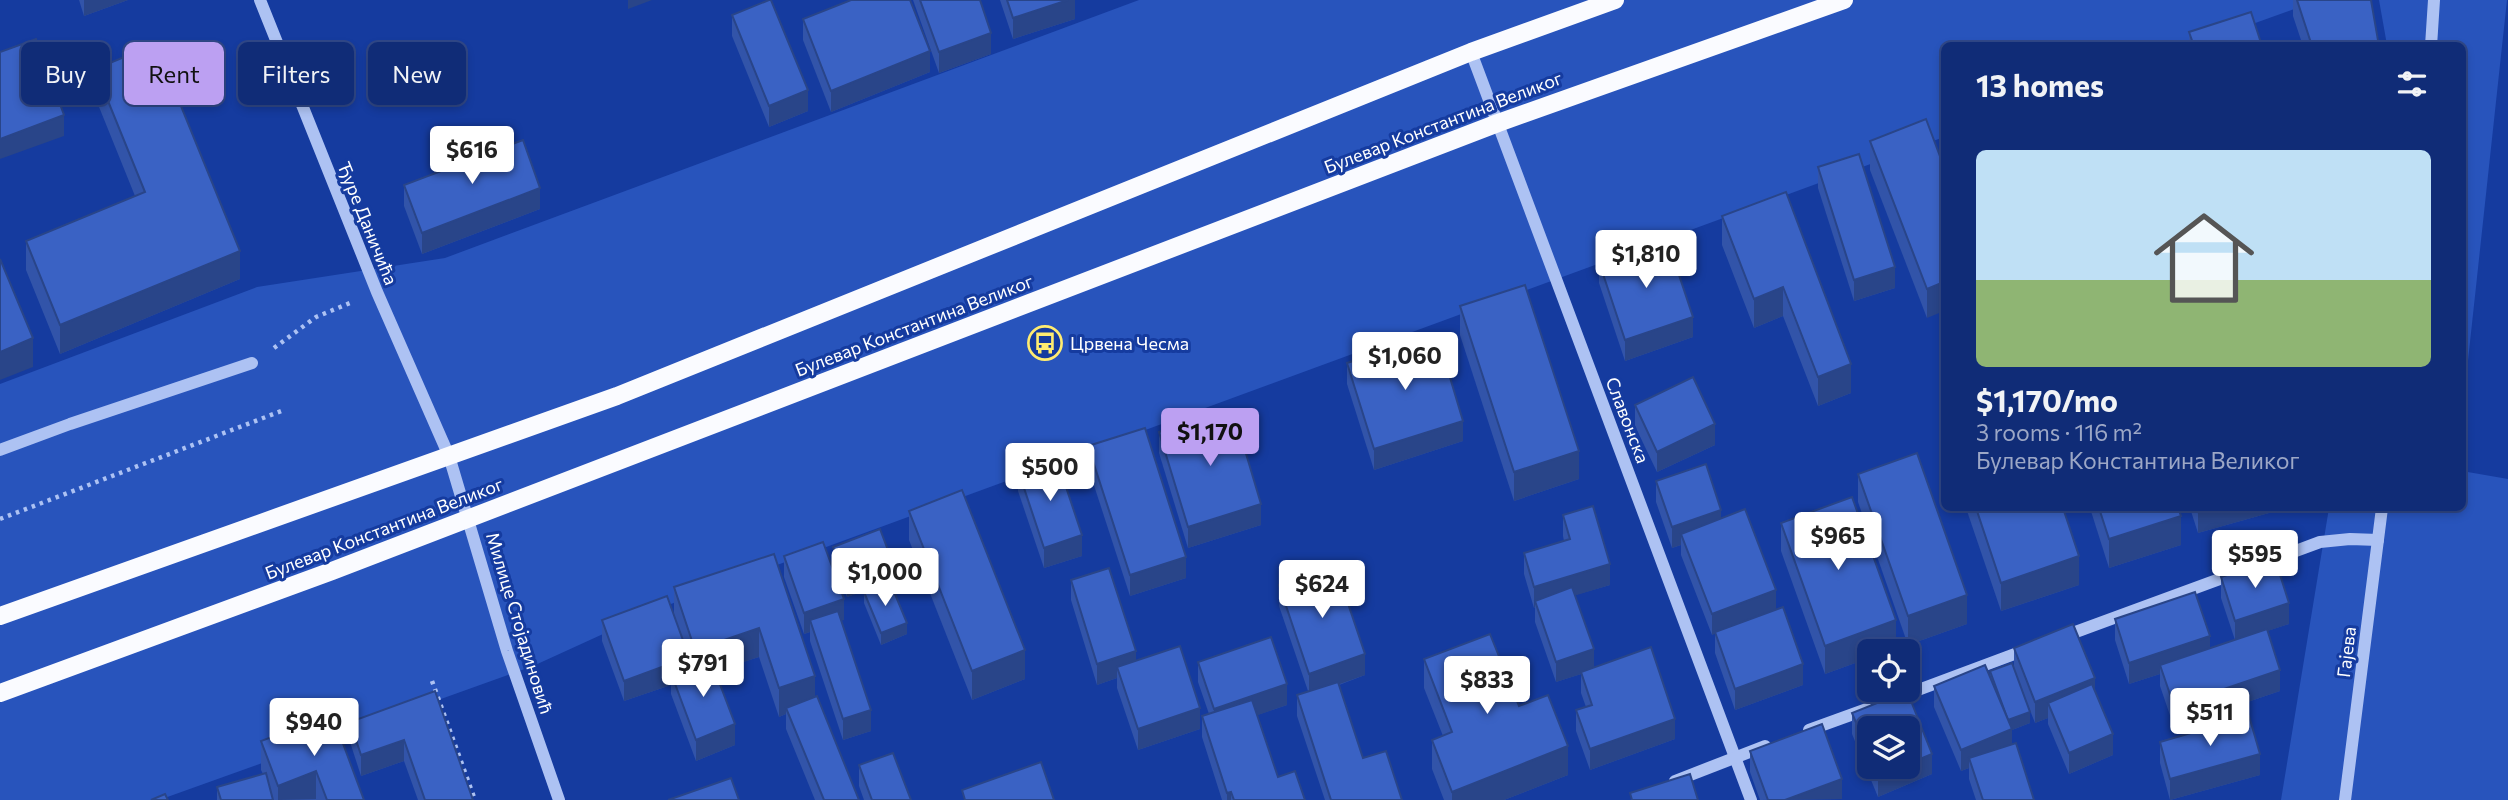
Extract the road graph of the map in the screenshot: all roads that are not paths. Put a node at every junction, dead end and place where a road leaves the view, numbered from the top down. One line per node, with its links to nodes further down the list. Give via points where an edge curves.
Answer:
1 (260, 0): 10 (street, Ђуре Даничића, via 377,292)
2 (1615, 0): 6 (main road)
3 (1843, 0): 7 (main road, Булевар Константина Великог)
4 (2434, 0): 5 (street)
5 (2431, 42)
6 (1471, 52): 7 (street, Славонска); 10 (main road, via 617,396)
7 (1498, 123): 12 (main road, Булевар Константина Великог); 20 (street, Славонска)
8 (252, 363): 9 (street)
9 (0, 450)
10 (449, 456): 12 (street, Милице Стојадиновић); 14 (main road)
11 (2382, 511): 13 (street, Гајева)
12 (469, 518): 17 (main road, Булевар Константина Великог); 22 (street, Милице Стојадиновић, via 507,651)
13 (2378, 540): 15 (street, via 2320,542); 24 (street, Гајева)
14 (0, 616)
15 (2047, 642)
16 (2034, 647): 18 (street)
17 (0, 693)
18 (1801, 733)
19 (1775, 743): 20 (street)
20 (1736, 757): 21 (street); 23 (street, Славонска)
21 (1662, 786)
22 (559, 800)
23 (1751, 800)
24 (2345, 800)

